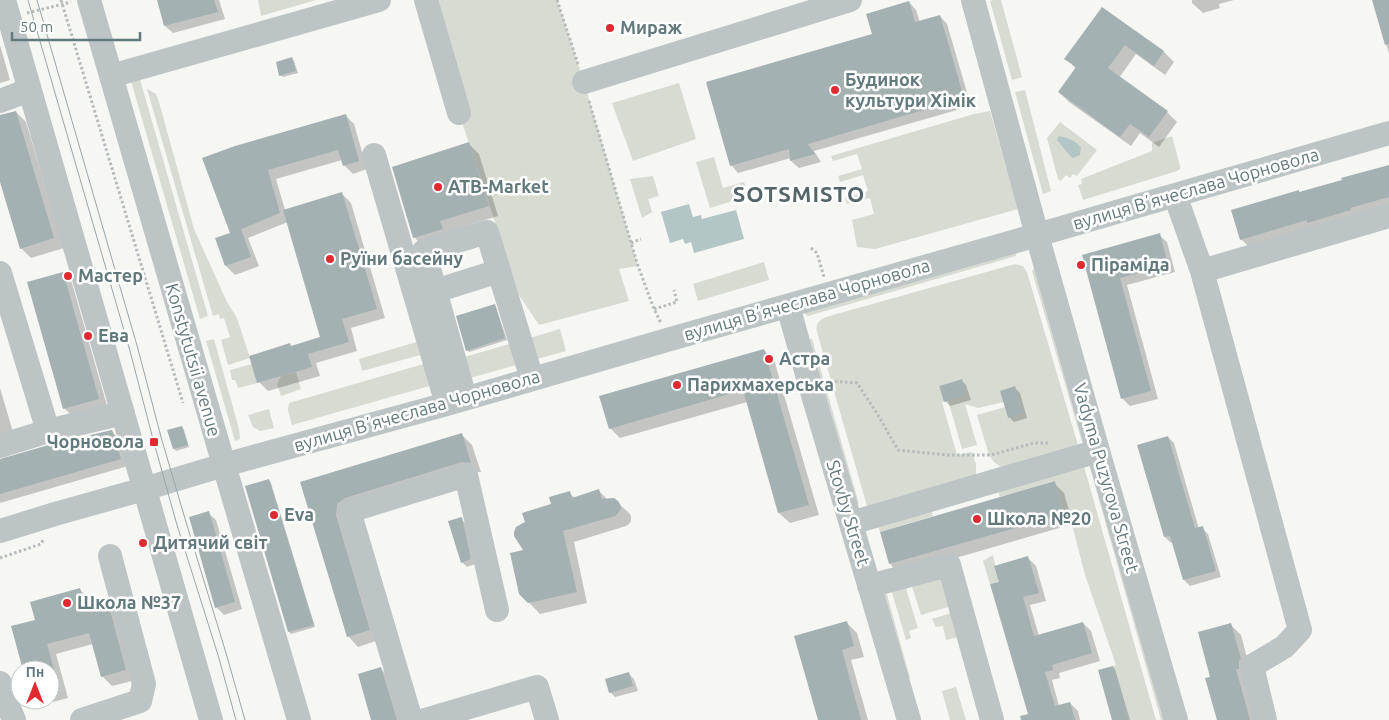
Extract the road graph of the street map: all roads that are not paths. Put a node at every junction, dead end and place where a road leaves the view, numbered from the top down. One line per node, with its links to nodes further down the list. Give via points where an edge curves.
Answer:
1 (89, 0): 7 (street, Konstytutsii avenue)
2 (379, 0): 7 (street)
3 (426, 0): 11 (street)
4 (850, 0): 8 (street)
5 (973, 0): 16 (street, Vadyma Puzyrova Street)
6 (6, 8): 9 (street)
7 (111, 76): 28 (street, Konstytutsii avenue)
8 (584, 82)
9 (29, 90): 10 (street); 24 (street)
10 (0, 101)
11 (459, 113)
12 (1389, 133): 14 (street, вулиця Вʼячеслава Чорновола)
13 (374, 155): 23 (street)
14 (1175, 195): 16 (street, вулиця Вʼячеслава Чорновола); 18 (street)
15 (1389, 216): 18 (street)
16 (1037, 236): 21 (street, вулиця Вʼячеслава Чорновола); 27 (street, Vadyma Puzyrova Street)
17 (499, 271): 20 (street); 20 (street, via 487,232 424,250); 22 (street)
18 (1202, 271): 46 (street, via 1300,630 1284,647 1252,666)
19 (0, 273): 25 (street)
20 (435, 291): 23 (street)
21 (788, 306): 22 (street, вулиця Вʼячеслава Чорновола); 30 (street, Stovby Street)
22 (532, 379): 23 (street, вулиця Вʼячеслава Чорновола)
23 (456, 401): 28 (street, вулиця Вʼячеслава Чорновола)
24 (123, 413): 25 (street); 29 (street)
25 (48, 432): 26 (street)
26 (0, 446)
27 (1098, 451): 30 (street); 45 (street, Vadyma Puzyrova Street)
28 (224, 465): 29 (street, вулиця Вʼячеслава Чорновола); 39 (street, Konstytutsii avenue)
29 (144, 489): 31 (street, вулиця Вʼячеслава Чорновола); 38 (street)
30 (851, 523): 33 (street, Stovby Street)
31 (0, 531)
32 (110, 556): 37 (street, via 144,684 140,700)
33 (869, 586): 43 (street, Stovby Street); 44 (street, via 950,565)
34 (497, 610): 40 (street, via 466,475 349,510)
35 (0, 684): 36 (street)
36 (14, 720)
37 (82, 720)
38 (211, 720)
39 (299, 720)
40 (411, 720)
41 (425, 720): 42 (street, via 537,688)
42 (547, 720)
43 (909, 720)
44 (992, 720)
45 (1176, 720)
46 (1265, 720)

